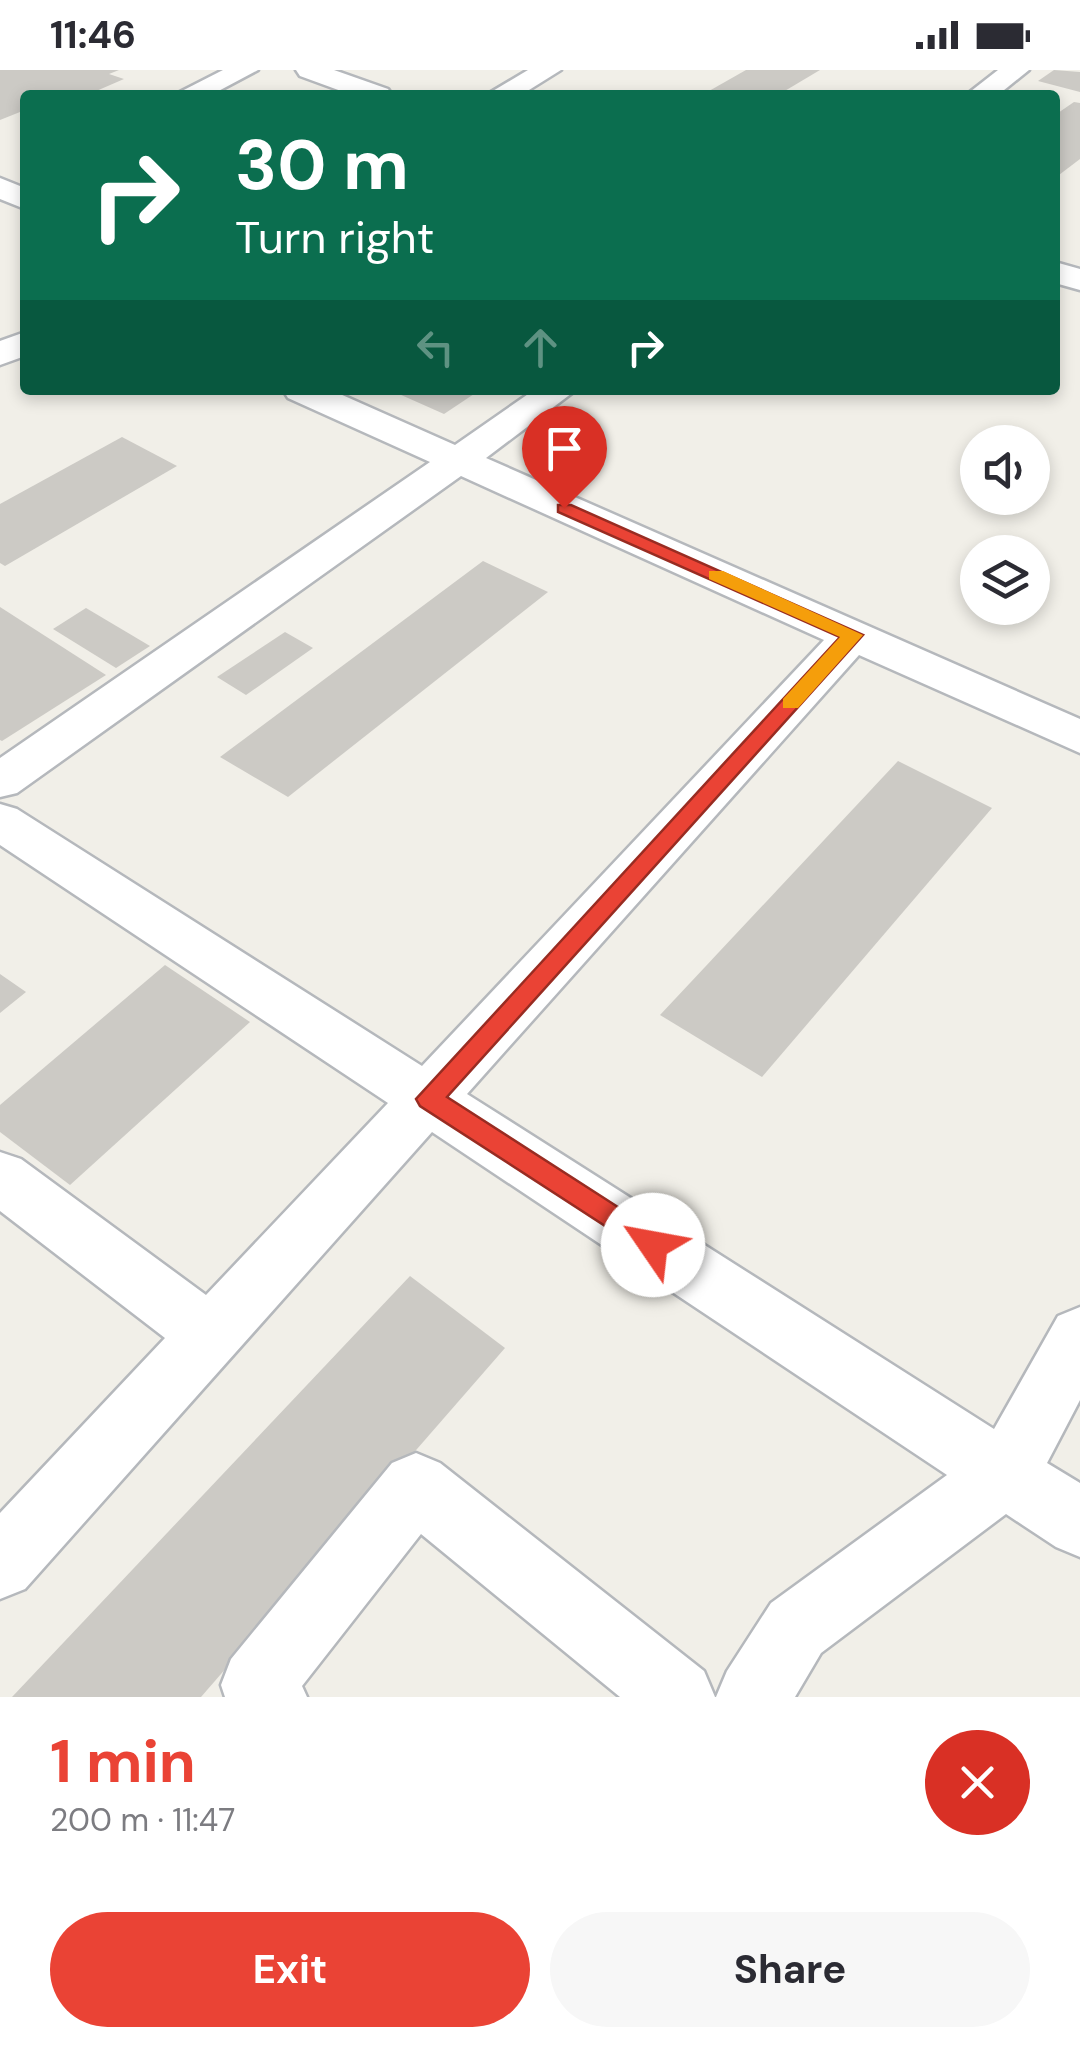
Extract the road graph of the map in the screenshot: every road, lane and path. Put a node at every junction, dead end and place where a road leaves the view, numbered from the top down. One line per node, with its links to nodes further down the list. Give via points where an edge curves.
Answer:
1 (245, 70): 5 (lane)
2 (310, 70): 6 (lane)
3 (548, 70): 7 (lane)
4 (1016, 70): 8 (lane)
5 (199, 90)
6 (364, 90)
7 (510, 90)
8 (987, 90)
9 (312, 395): 11 (lane)
10 (551, 395): 11 (lane)
11 (456, 461): 12 (lane); 14 (lane)
12 (853, 635): 13 (lane); 16 (lane)
13 (1080, 737)
14 (0, 780)
15 (0, 821): 16 (lane)
16 (429, 1099): 18 (lane); 20 (lane)
17 (0, 1177): 18 (lane)
18 (211, 1334): 22 (lane)
19 (1080, 1337): 20 (lane)
20 (1005, 1474): 21 (lane); 25 (lane, via 796,1628)
21 (1080, 1523)
22 (7, 1541)
23 (270, 1697): 24 (lane, via 257,1685 416,1486)
24 (678, 1697)
25 (753, 1697)

